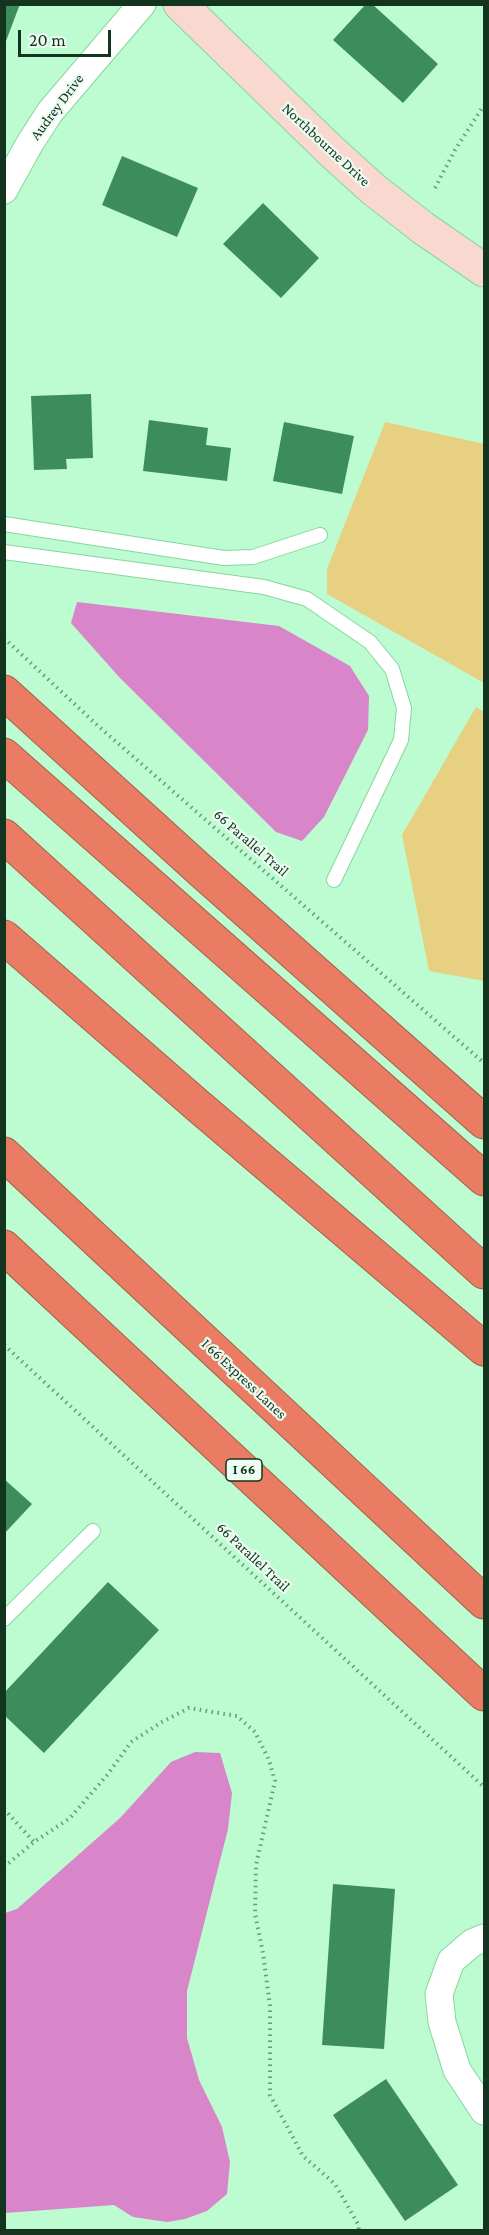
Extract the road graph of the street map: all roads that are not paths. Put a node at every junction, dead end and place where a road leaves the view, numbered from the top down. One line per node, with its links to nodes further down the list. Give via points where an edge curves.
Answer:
1 (142, 4): 3 (street, Audrey Drive, via 50,111)
2 (180, 4): 4 (street, Northbourne Drive, via 373,189)
3 (4, 190)
4 (484, 270)
5 (4, 524): 6 (lane, via 224,558 253,557)
6 (320, 535)
7 (4, 552): 11 (lane, via 264,587 307,599 370,642 392,669 404,708 401,740)
8 (4, 692): 13 (highway)
9 (4, 754): 15 (highway)
10 (4, 836): 17 (highway)
11 (333, 880)
12 (4, 937): 18 (highway)
13 (484, 1122)
14 (4, 1154): 20 (highway, I 66 Express Lanes)
15 (484, 1179)
16 (4, 1247): 22 (highway, I 66)
17 (484, 1272)
18 (484, 1349)
19 (93, 1531): 21 (lane)
20 (484, 1602)
21 (4, 1619)
22 (484, 1694)
23 (484, 1938): 24 (street, via 451,1961 440,1994 442,2022 457,2070)
24 (484, 2111)

